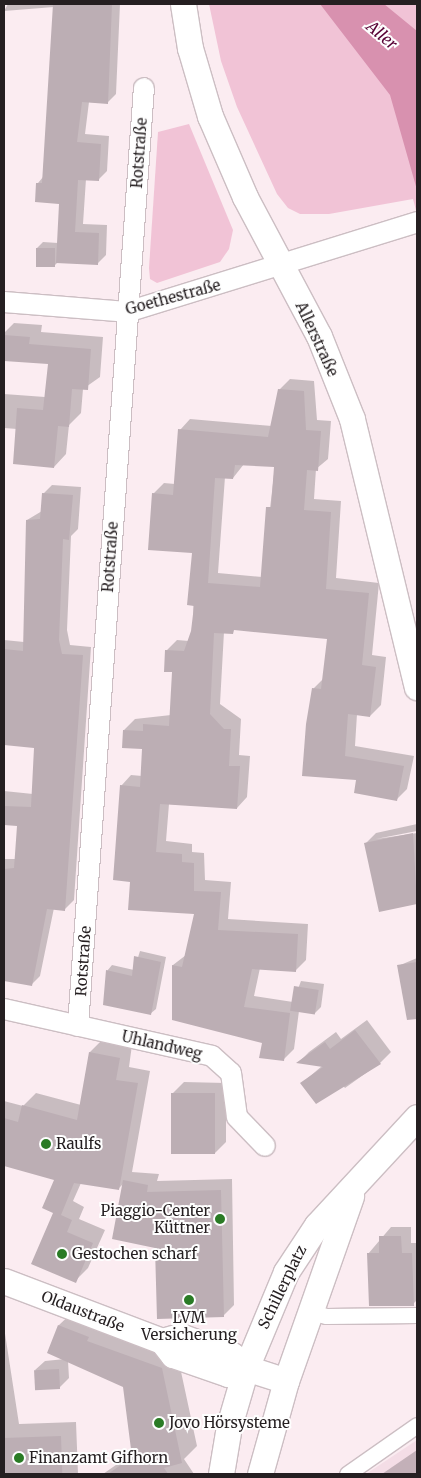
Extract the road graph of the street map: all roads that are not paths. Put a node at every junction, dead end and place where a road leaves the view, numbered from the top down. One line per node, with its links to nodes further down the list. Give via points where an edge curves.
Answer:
1 (183, 4): 4 (street, Allerstraße, via 190,48 210,116)
2 (144, 88): 6 (street, Rotstraße)
3 (417, 222): 4 (street, Goethestraße)
4 (280, 265): 6 (street, Goethestraße); 7 (street, Allerstraße, via 319,336 352,419)
5 (4, 302): 6 (street, Goethestraße)
6 (127, 312): 9 (street, Rotstraße)
7 (417, 687)
8 (4, 1009): 9 (street, Uhlandweg)
9 (78, 1026): 11 (street, Uhlandweg, via 200,1052 222,1062 234,1082 237,1117)
10 (417, 1117): 12 (street)
11 (265, 1146)
12 (355, 1187): 14 (street, Schillerplatz); 16 (street, Schillerplatz, via 300,1248)
13 (4, 1281): 16 (street, Oldaustraße, via 162,1341 173,1355 228,1374)
14 (310, 1312): 15 (street, via 326,1316); 17 (street, Schillerplatz)
15 (417, 1315)
16 (246, 1368): 17 (street, Oldaustraße); 19 (street, Schillerplatz, via 229,1426)
17 (286, 1381): 20 (street, Schillerplatz)
18 (417, 1425): 21 (street)
19 (221, 1474)
20 (260, 1474)
21 (347, 1474)

